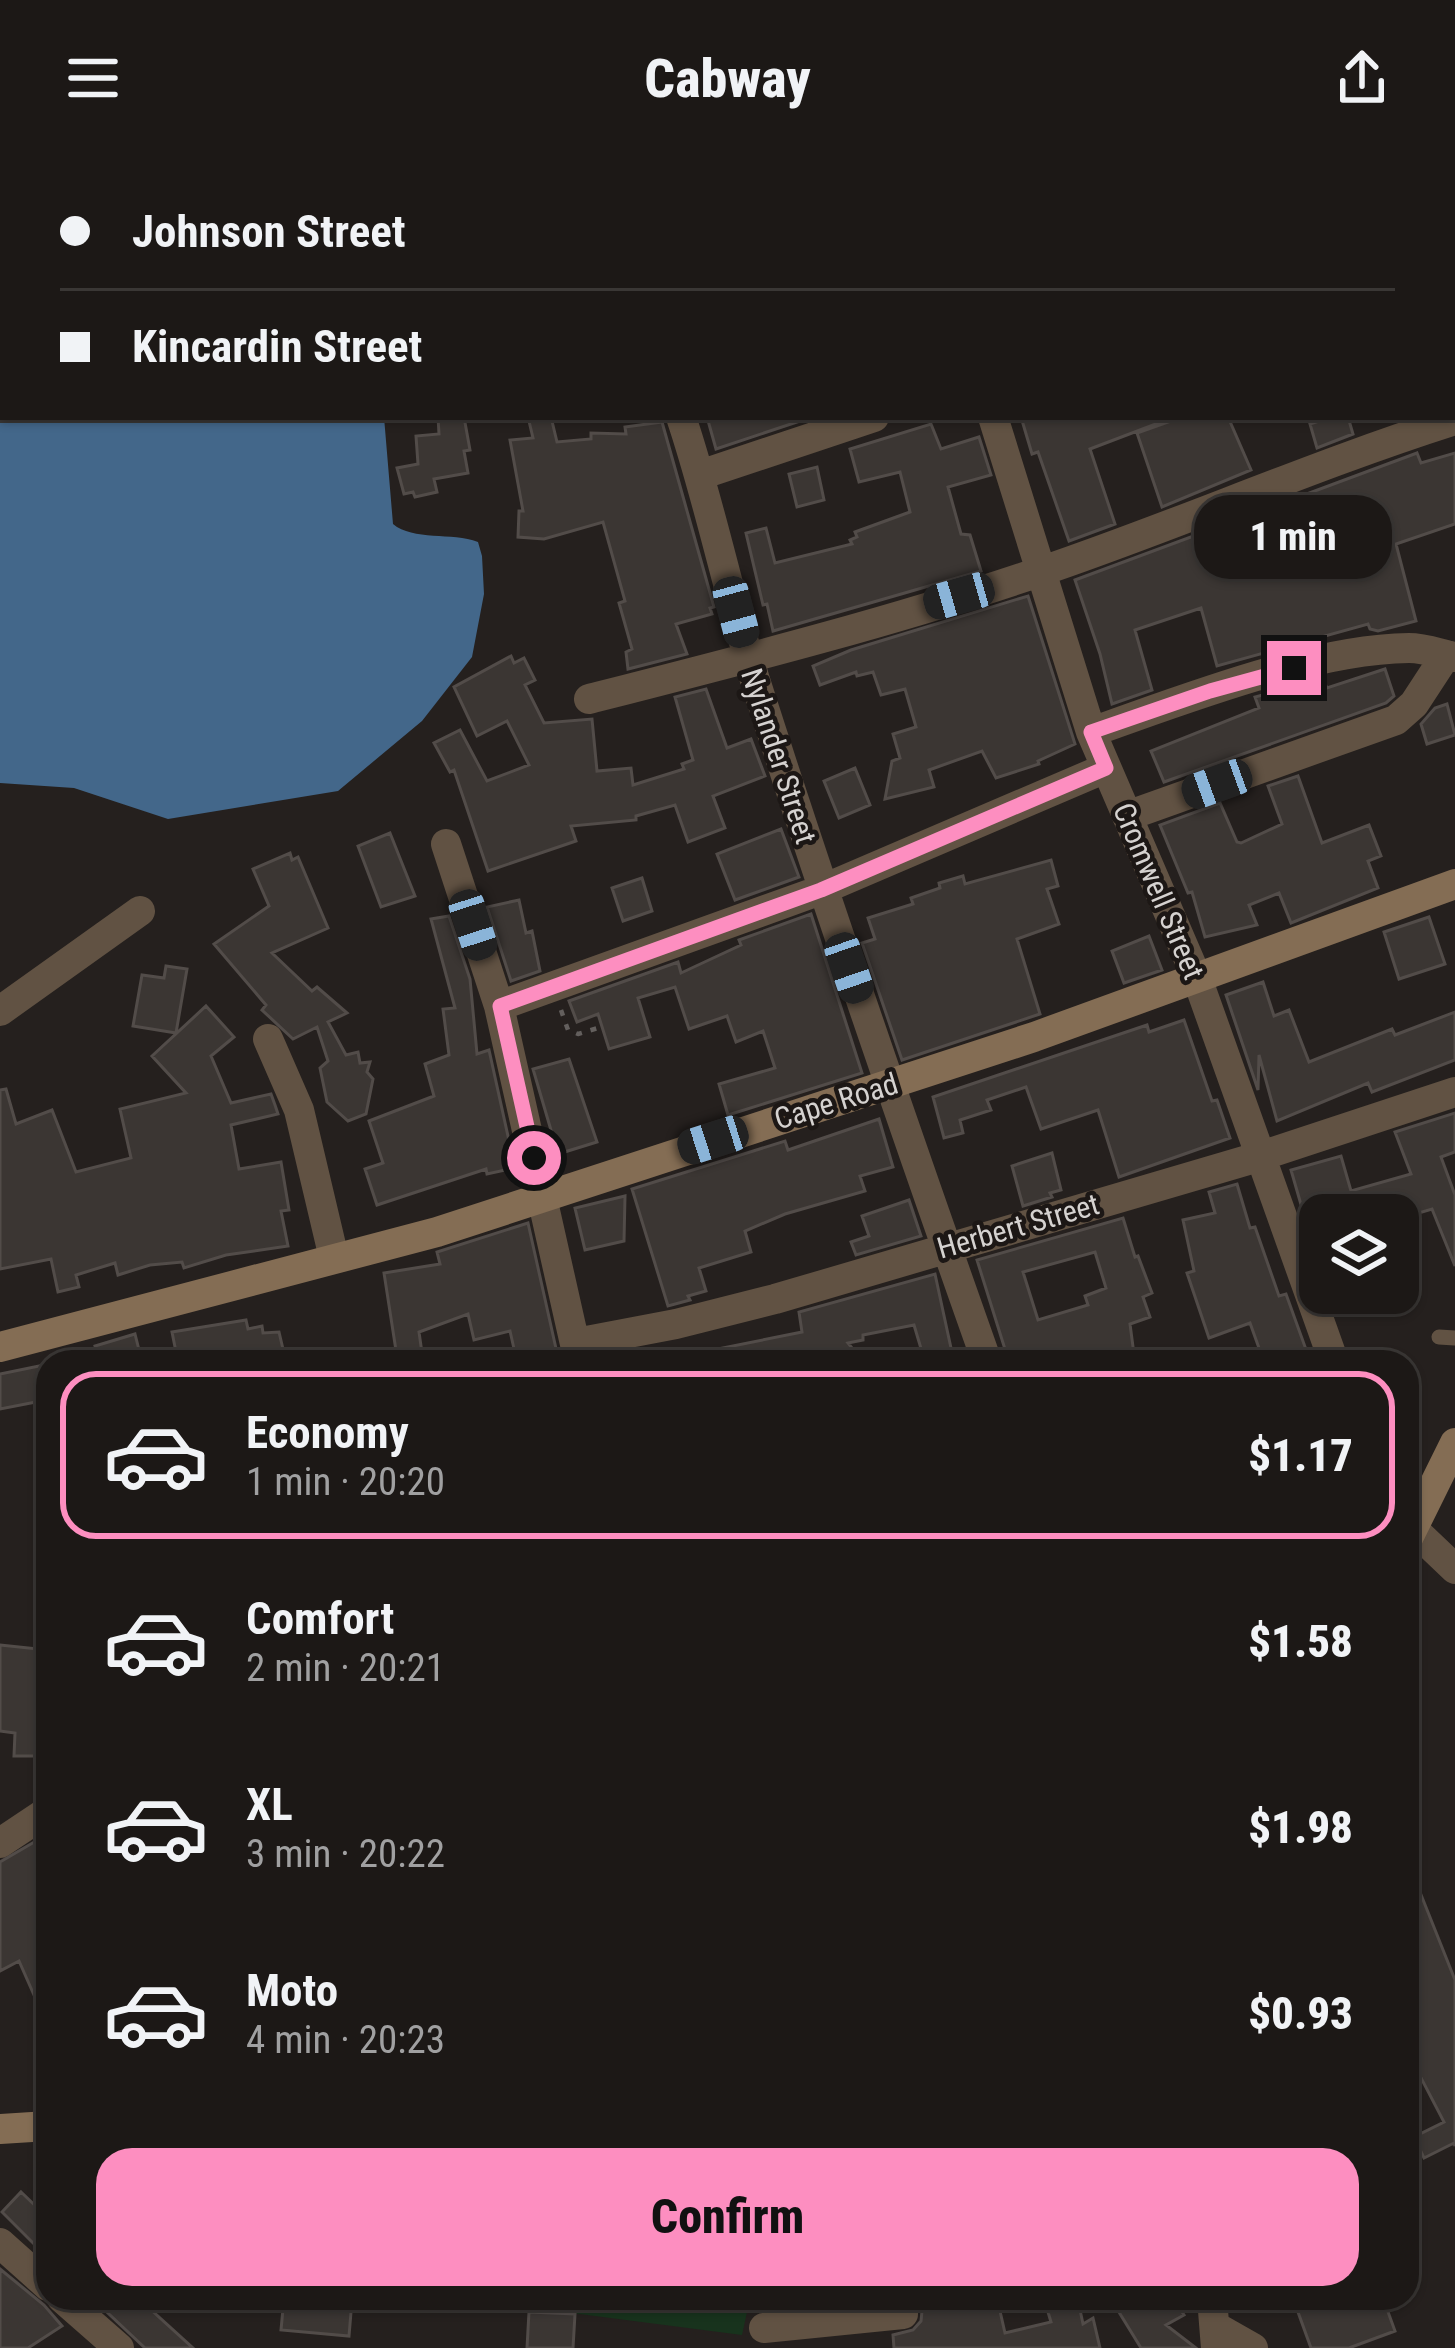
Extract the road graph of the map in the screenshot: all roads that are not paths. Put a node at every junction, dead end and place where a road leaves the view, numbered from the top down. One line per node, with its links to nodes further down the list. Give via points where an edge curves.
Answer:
1 (681, 420): 5 (street, Nylander Street)
2 (865, 420): 5 (street)
3 (993, 420): 6 (street, Cromwell Street)
4 (1455, 420): 6 (street)
5 (700, 475): 8 (street, Nylander Street)
6 (1043, 571): 8 (street); 10 (street, Cromwell Street)
7 (1450, 656): 10 (street, via 1410,648 1336,657); 12 (street, via 1396,720)
8 (748, 658): 9 (street); 15 (street, Nylander Street)
9 (589, 699)
10 (1091, 732): 11 (street, Cromwell Street)
11 (1106, 768): 12 (street, Cromwell Street); 15 (street)
12 (1127, 816): 17 (street, Cromwell Street)
13 (446, 844): 18 (street)
14 (1455, 884): 17 (street, Cape Road)
15 (821, 890): 18 (street); 21 (street, Nylander Street)
16 (140, 910): 19 (street)
17 (1196, 978): 21 (street, Cape Road); 23 (street, Cromwell Street)
18 (500, 1006): 24 (street)
19 (0, 1011)
20 (268, 1040): 26 (street, via 299,1110)
21 (891, 1084): 24 (street, Cape Road); 25 (street, Nylander Street)
22 (1455, 1092): 23 (street, Herbert Street)
23 (1258, 1156): 25 (street, Herbert Street); 31 (street, Cromwell Street)
24 (543, 1196): 26 (street, Cape Road); 28 (street)
25 (946, 1246): 29 (street, Herbert Street); 30 (street, Nylander Street)
26 (334, 1258): 27 (street, Cape Road)
27 (0, 1347)
28 (577, 1350)
29 (589, 1350)
30 (983, 1350)
31 (1330, 1350)
32 (1455, 1443): 33 (street)
33 (1419, 1509)
34 (1419, 1530): 35 (street)
35 (1455, 1569)
36 (36, 1818): 37 (street)
37 (0, 1843)
38 (36, 2127): 39 (street)
39 (0, 2129)
40 (0, 2243): 41 (street)
41 (36, 2274)
42 (76, 2310): 46 (street)
43 (903, 2314): 45 (street)
44 (1215, 2324): 47 (street)
45 (761, 2325)
46 (119, 2348)
47 (1253, 2348)

